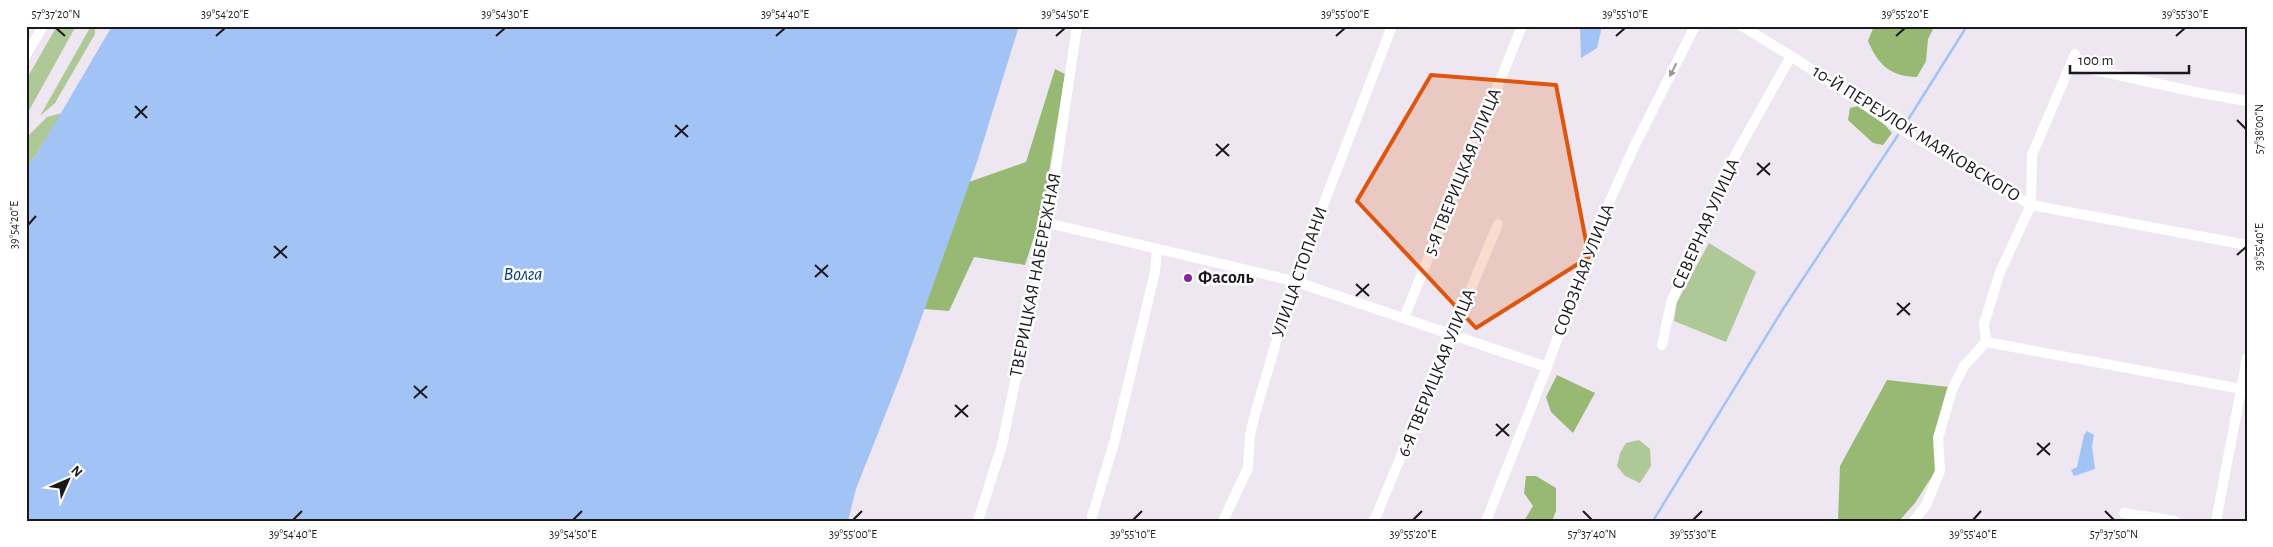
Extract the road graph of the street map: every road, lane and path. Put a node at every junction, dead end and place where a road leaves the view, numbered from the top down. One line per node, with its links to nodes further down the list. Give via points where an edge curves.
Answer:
1 (43, 26): 8 (street)
2 (1077, 26): 13 (street, ТВЕРИЦКАЯ НАБЕРЕЖНАЯ)
3 (1392, 26): 17 (street, УЛИЦА СТОПАНИ)
4 (1522, 26): 18 (street, 5-Я ТВЕРИЦКАЯ УЛИЦА)
5 (1695, 26): 23 (street, СОЮЗНАЯ УЛИЦА, one-way to 23, via 1634,147 1595,234)
6 (1742, 26): 9 (street, 10-Й ПЕРЕУЛОК МАЯКОВСКОГО)
7 (2076, 54): 10 (street)
8 (26, 55)
9 (1791, 56): 12 (street, 10-Й ПЕРЕУЛОК МАЯКОВСКОГО, via 1911,135); 21 (street, СЕВЕРНАЯ УЛИЦА, via 1722,179 1671,303)
10 (2072, 65): 11 (street); 12 (street, via 2032,155)
11 (2247, 101)
12 (2031, 205): 15 (street, 10-Й ПЕРЕУЛОК МАЯКОВСКОГО); 20 (street, via 2000,272 1984,324)
13 (1048, 223): 16 (street); 27 (street, ТВЕРИЦКАЯ НАБЕРЕЖНАЯ, via 1002,445)
14 (1498, 224): 19 (street, 6-Я ТВЕРИЦКАЯ УЛИЦА)
15 (2247, 245)
16 (1158, 249): 17 (street); 26 (street, via 1114,442)
17 (1294, 281): 18 (street); 28 (street, УЛИЦА СТОПАНИ, via 1255,414 1248,468)
18 (1404, 318): 19 (street)
19 (1453, 335): 23 (street); 29 (street, 6-Я ТВЕРИЦКАЯ УЛИЦА)
20 (1986, 342): 24 (street); 31 (street, via 1964,366 1952,390 1938,438 1940,471 1926,505)
21 (1662, 345)
22 (2247, 358): 24 (street)
23 (1547, 368): 30 (street, СОЮЗНАЯ УЛИЦА)
24 (2244, 390): 33 (street)
25 (2124, 514): 32 (street)
26 (1092, 516)
27 (978, 521)
28 (1224, 521)
29 (1374, 521)
30 (1486, 521)
31 (1914, 521)
32 (2175, 521)
33 (2216, 521)

